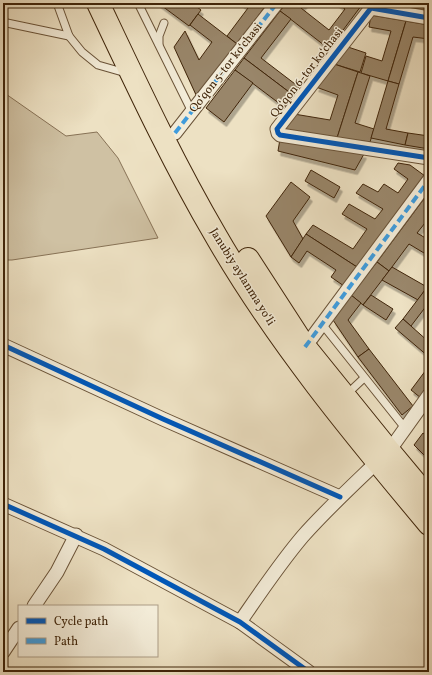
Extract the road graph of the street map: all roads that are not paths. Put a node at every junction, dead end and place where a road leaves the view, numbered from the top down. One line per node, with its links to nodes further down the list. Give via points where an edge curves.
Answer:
1 (57, 3): 10 (lane)
2 (98, 3): 12 (highway, Janubiy aylanma yoʻli)
3 (114, 3): 14 (highway, Janubiy aylanma yoʻli)
4 (277, 3): 13 (street, Qoʻqon 5-tor koʻchasi)
5 (139, 5): 11 (lane)
6 (373, 6): 7 (street, Qoʻqon 6-tor koʻchasi); 15 (street, Qoʻqon 6-tor koʻchasi, via 319,72 277,131 280,135)
7 (429, 18)
8 (3, 20): 10 (lane)
9 (164, 24): 11 (lane, via 159,36)
10 (69, 36): 12 (lane, via 82,52 98,65)
11 (160, 48): 13 (lane)
12 (132, 75): 24 (highway, Janubiy aylanma yoʻli, via 216,236 259,306 321,392)
13 (192, 112): 14 (street, Qoʻqon 5-tor koʻchasi)
14 (175, 133): 19 (highway, Janubiy aylanma yoʻli, via 204,189)
15 (429, 158)
16 (429, 180): 17 (street)
17 (322, 324): 19 (street); 20 (lane)
18 (3, 345): 25 (street)
19 (305, 347): 22 (highway, Janubiy aylanma yoʻli)
20 (364, 378): 22 (lane); 23 (lane)
21 (429, 395): 23 (street)
22 (345, 396): 24 (highway, Janubiy aylanma yoʻli)
23 (405, 428): 24 (street)
24 (383, 457): 25 (street); 26 (highway, Janubiy aylanma yoʻli, via 416,477); 28 (highway, Janubiy aylanma yoʻli)
25 (340, 497): 31 (street, via 303,536)
26 (429, 499)
27 (3, 504): 29 (street)
28 (429, 524)
29 (76, 535): 30 (street, via 57,572); 31 (street)
30 (35, 605)
31 (240, 622): 34 (street)
32 (18, 630): 33 (street)
33 (3, 652)
34 (309, 672)

